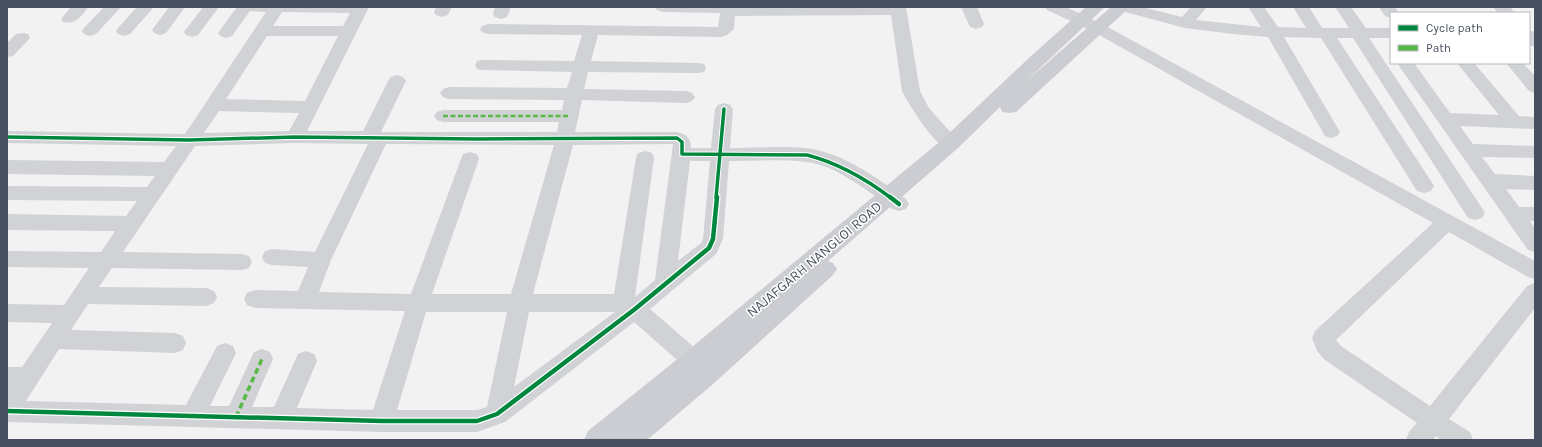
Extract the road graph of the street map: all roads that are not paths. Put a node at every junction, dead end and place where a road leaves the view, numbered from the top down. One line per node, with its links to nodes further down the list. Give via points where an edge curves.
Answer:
1 (80, 7): 21 (street)
2 (113, 7): 27 (street)
3 (146, 7): 28 (street)
4 (177, 7): 25 (street)
5 (211, 7): 31 (street)
6 (244, 7): 34 (street)
7 (254, 7): 8 (street)
8 (277, 7): 17 (street); 29 (street)
9 (663, 7): 18 (street)
10 (969, 7): 23 (street)
11 (1052, 7): 20 (street)
12 (1123, 7): 20 (main road, NAJAFGARH NANGLOI ROAD); 22 (street)
13 (1199, 7): 22 (street)
14 (1256, 7): 32 (street)
15 (1301, 7): 33 (street)
16 (1343, 7): 35 (street)
17 (360, 8): 30 (street)
18 (728, 9): 19 (street); 26 (street, via 726,29 721,32)
19 (898, 9): 64 (street, via 911,91 925,116)
20 (1092, 18): 64 (main road, NAJAFGARH NANGLOI ROAD, via 1036,61); 78 (main road, NAJAFGARH NANGLOI ROAD); 83 (street)
21 (68, 19)
22 (1185, 23): 32 (street)
23 (976, 24)
24 (488, 29): 26 (street)
25 (160, 30)
26 (591, 30): 43 (street)
27 (90, 31)
28 (124, 31)
29 (263, 31): 30 (street); 50 (street)
30 (348, 31): 51 (street)
31 (192, 32)
32 (1273, 32): 33 (street); 58 (street)
33 (1321, 32): 35 (street); 75 (street)
34 (226, 33)
35 (1359, 33): 36 (street); 79 (street)
36 (1388, 37)
37 (22, 38): 38 (street)
38 (7, 52)
39 (1405, 64): 55 (street)
40 (1466, 64): 56 (street)
41 (1515, 64): 46 (street)
42 (483, 65): 43 (street)
43 (580, 67): 44 (street); 48 (street)
44 (698, 68)
45 (396, 81): 61 (street)
46 (1535, 87)
47 (449, 93): 48 (street)
48 (574, 94): 49 (street); 54 (street)
49 (686, 97)
50 (214, 105): 51 (street); 63 (street)
51 (309, 107): 60 (street)
52 (724, 108): 68 (street)
53 (443, 116): 54 (street)
54 (569, 116): 62 (street)
55 (1446, 119): 56 (street); 65 (street)
56 (1514, 122): 57 (street)
57 (1535, 123)
58 (1331, 132)
59 (7, 137): 63 (street)
60 (295, 137): 61 (street); 63 (street)
61 (375, 138): 62 (street); 88 (street)
62 (565, 139): 67 (street, via 677,138 682,142); 98 (street)
63 (188, 140): 72 (street)
64 (950, 143): 78 (main road, NAJAFGARH NANGLOI ROAD)
65 (1467, 150): 66 (street); 73 (street)
66 (1535, 152)
67 (682, 154): 68 (street); 92 (street)
68 (719, 154): 78 (street, via 819,157 850,172); 92 (street, via 713,239 709,248)
69 (645, 158): 100 (street)
70 (470, 159): 99 (street)
71 (7, 167): 72 (street)
72 (168, 169): 77 (street)
73 (1490, 181): 74 (street); 80 (street)
74 (1535, 183)
75 (1424, 186)
76 (7, 193): 77 (street)
77 (152, 194): 84 (street)
78 (894, 200): 108 (main road, NAJAFGARH NANGLOI ROAD); 118 (main road, NAJAFGARH NANGLOI ROAD, via 709,372)
79 (1475, 213)
80 (1514, 214): 81 (street); 85 (street)
81 (1535, 214)
82 (7, 222): 84 (street)
83 (1447, 222): 91 (street); 116 (street, via 1323,338 1333,353)
84 (131, 224): 89 (street)
85 (1535, 244)
86 (272, 257): 88 (street)
87 (7, 259): 89 (street)
88 (321, 260): 97 (street)
89 (106, 261): 90 (street); 94 (street)
90 (242, 262)
91 (1535, 271)
92 (665, 284): 100 (street)
93 (1535, 292): 116 (street)
94 (82, 294): 95 (street); 102 (street)
95 (206, 298)
96 (255, 299): 97 (street)
97 (305, 300): 99 (street)
98 (520, 302): 99 (street); 100 (street); 111 (street)
99 (418, 303): 115 (street)
100 (629, 306): 108 (street); 111 (street)
101 (7, 313): 102 (street)
102 (70, 314): 103 (street)
103 (53, 339): 104 (street); 109 (street)
104 (174, 343)
105 (225, 353): 112 (street)
106 (262, 359): 113 (street)
107 (306, 361): 114 (street)
108 (694, 361): 117 (main road, NAJAFGARH NANGLOI ROAD)
109 (18, 377): 110 (street)
110 (7, 410): 112 (street)
111 (497, 414): 115 (street, via 477,421)
112 (194, 416): 113 (street)
113 (236, 417): 114 (street)
114 (281, 418): 115 (street)
115 (382, 421)
116 (1433, 421): 119 (street); 120 (street)
117 (598, 440)
118 (627, 440)
119 (1418, 440)
120 (1461, 440)

